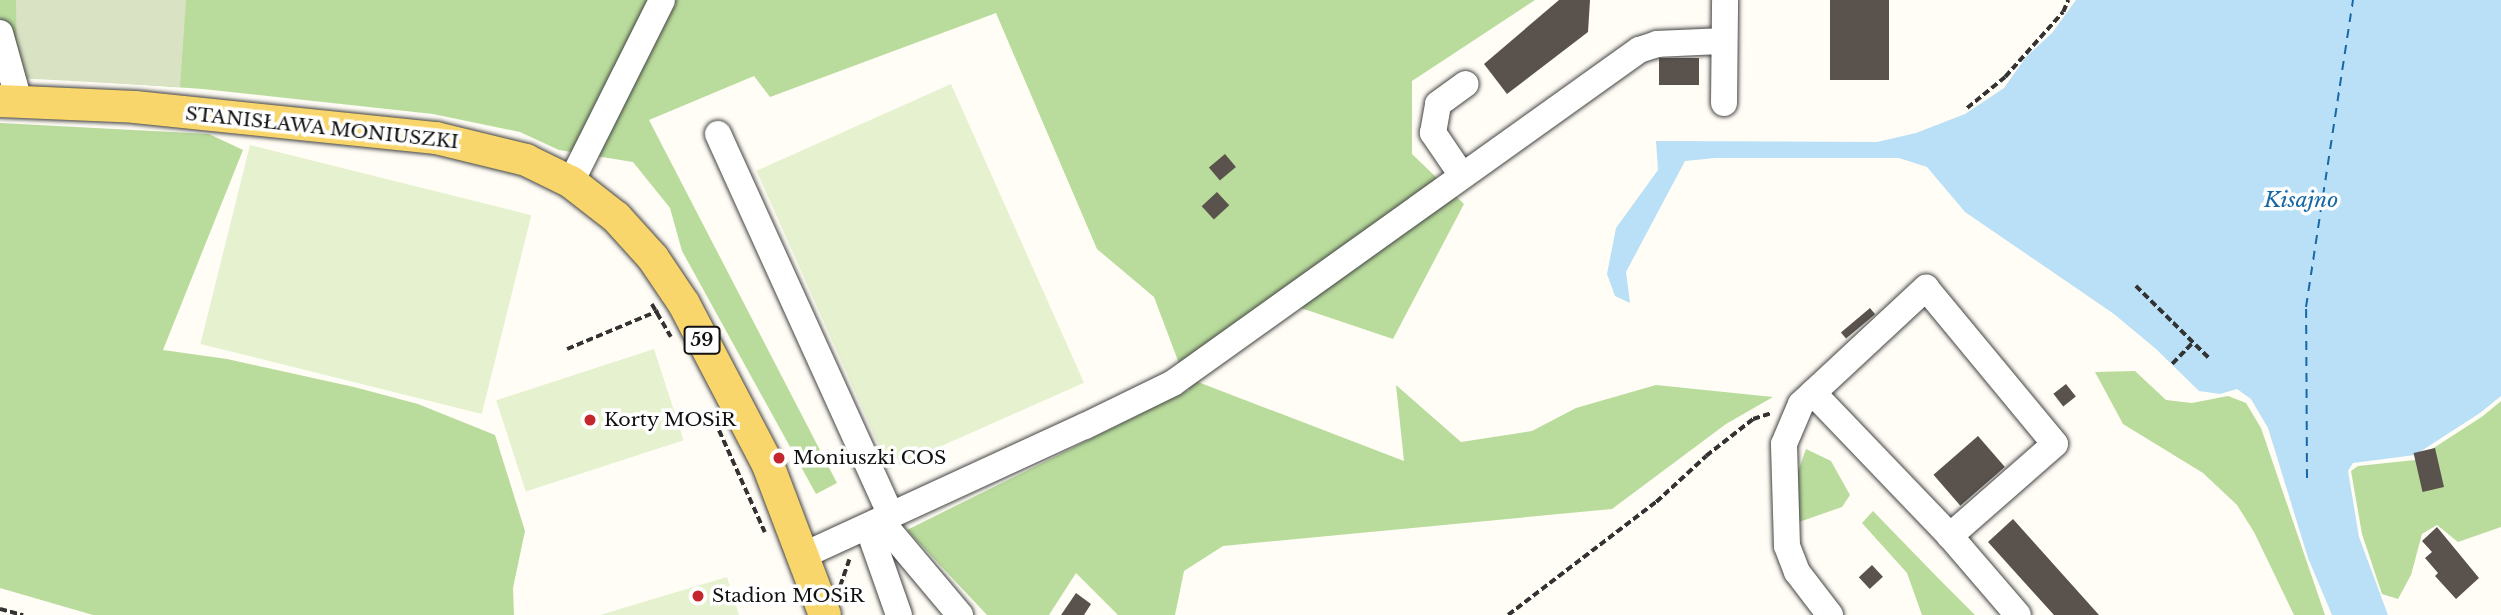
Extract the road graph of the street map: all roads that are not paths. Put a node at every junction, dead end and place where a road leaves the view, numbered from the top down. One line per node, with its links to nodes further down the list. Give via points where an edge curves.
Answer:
1 (662, 0): 10 (lane)
2 (1725, 0): 4 (lane)
3 (0, 33): 6 (lane, STANISŁAWA MONIUSZKI)
4 (1724, 41): 7 (lane); 9 (lane, via 1657,44 1639,50)
5 (1466, 84): 9 (lane, via 1438,104 1433,133)
6 (10, 101): 10 (main road, STANISŁAWA MONIUSZKI / 59, via 135,107 436,138 526,160)
7 (1724, 103)
8 (718, 134): 12 (lane)
9 (1461, 174): 12 (lane, via 1173,383)
10 (571, 182): 14 (main road, STANISŁAWA MONIUSZKI / 59, via 616,217 653,258 670,308 768,465)
11 (1807, 398): 13 (lane); 13 (lane, via 1926,288 2055,444); 18 (lane, via 1784,444 1787,546 1797,572)
12 (880, 521): 14 (lane); 16 (lane); 17 (lane)
13 (1950, 536): 19 (lane)
14 (803, 556): 15 (main road, STANISŁAWA MONIUSZKI / 59)
15 (825, 615)
16 (899, 615)
17 (960, 615)
18 (1830, 615)
19 (2018, 615)

